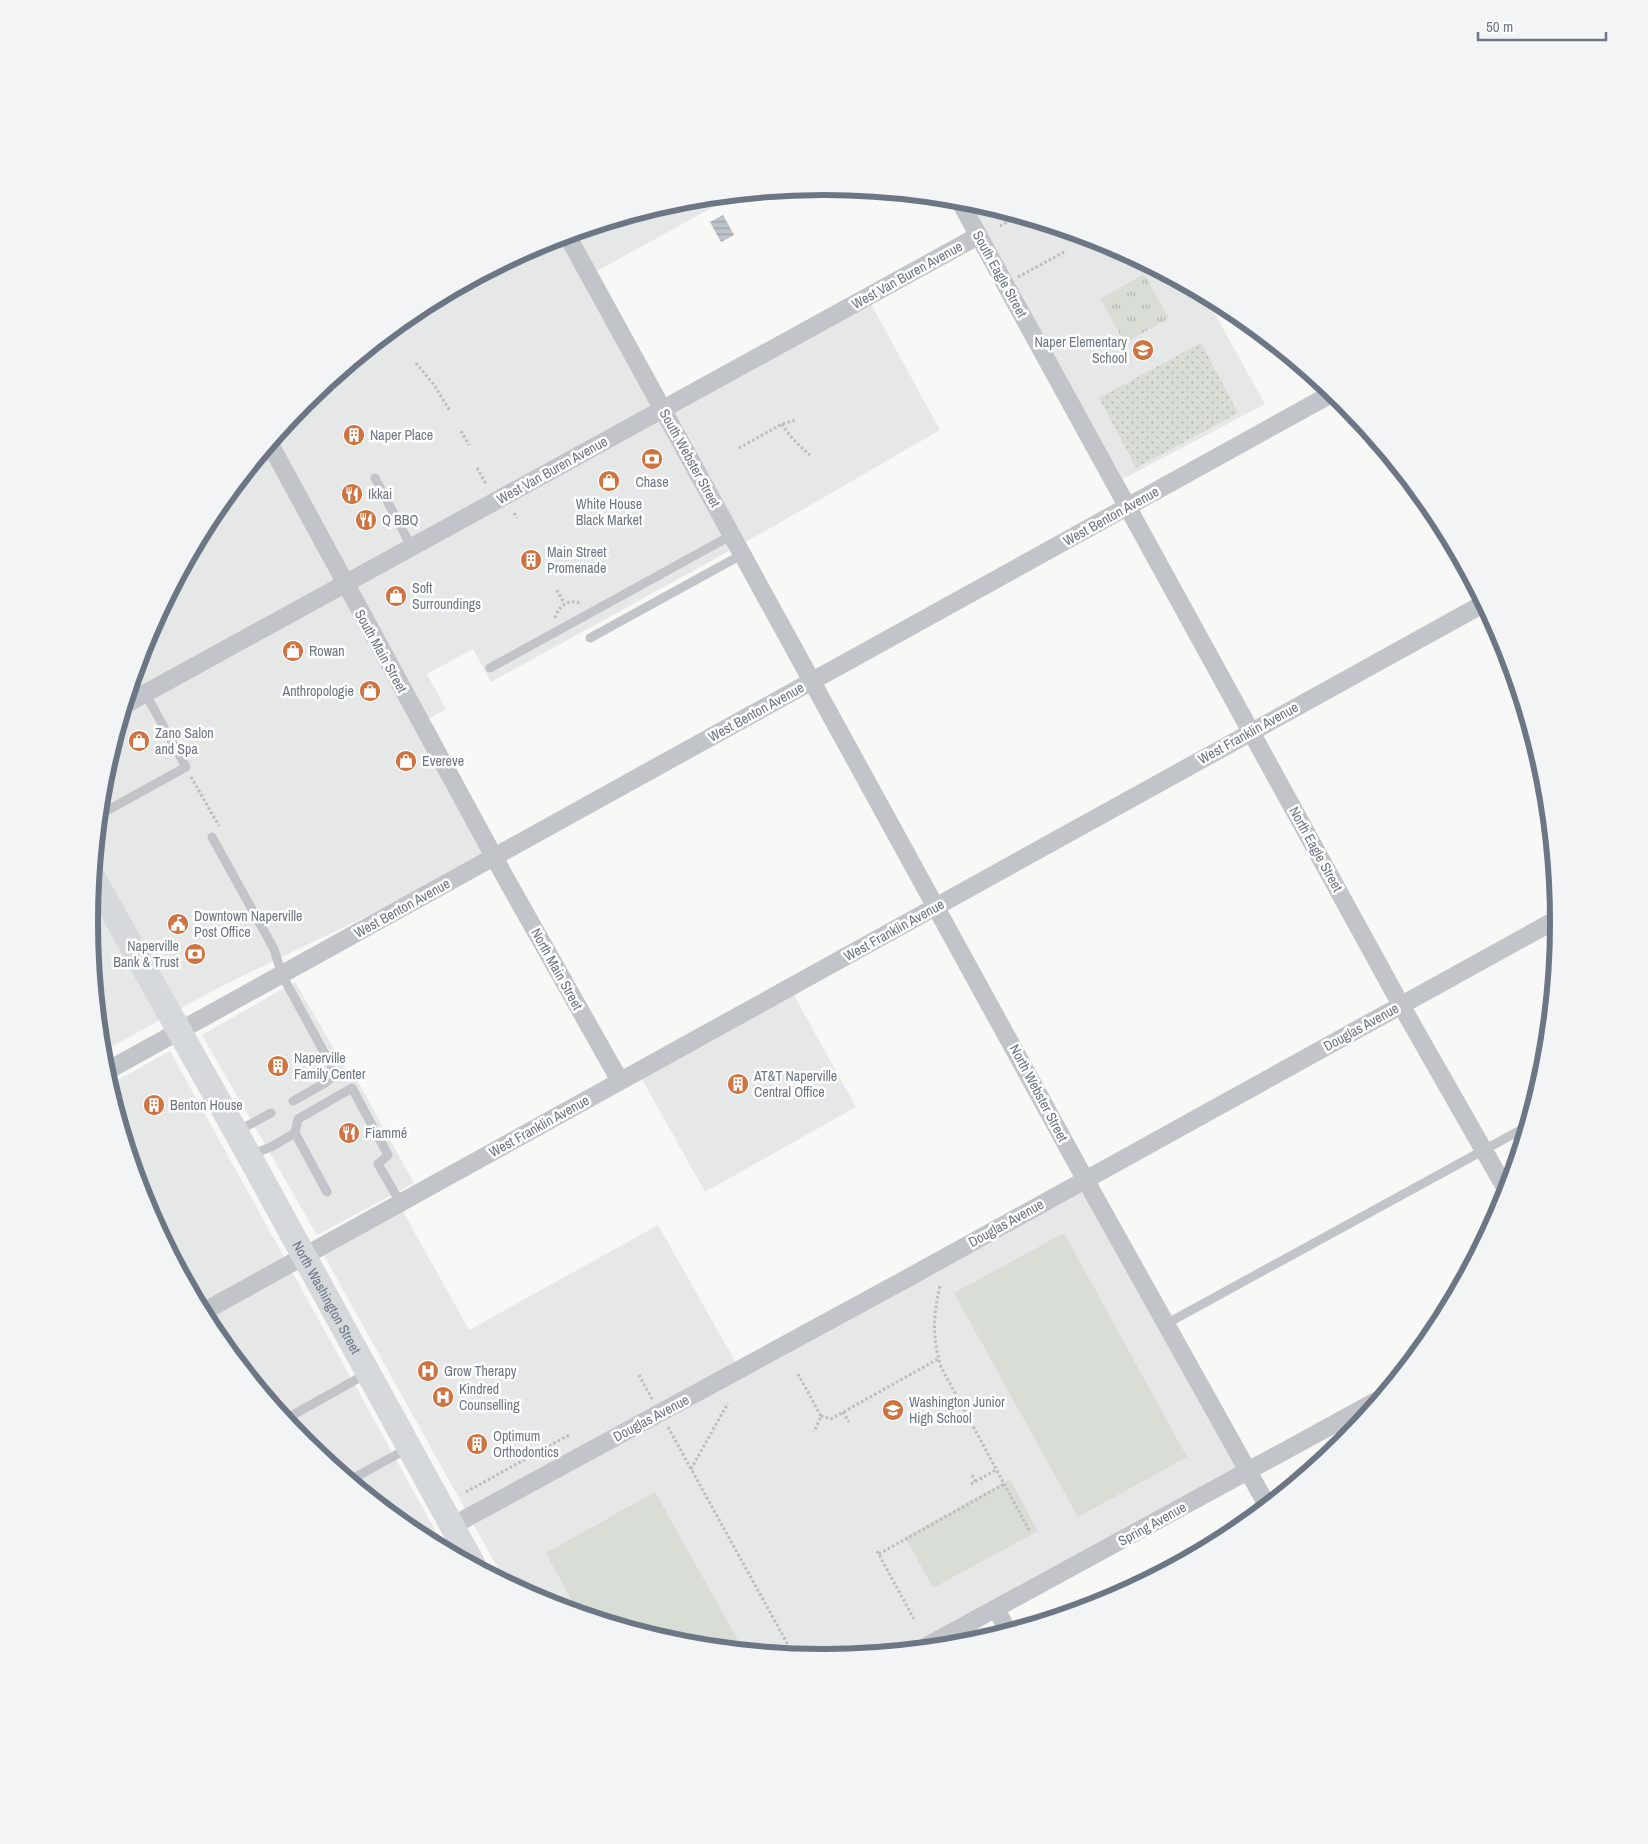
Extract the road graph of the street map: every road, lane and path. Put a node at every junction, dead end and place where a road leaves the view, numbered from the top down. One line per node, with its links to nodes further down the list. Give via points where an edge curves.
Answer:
1 (964, 209): 4 (street, South Eagle Street)
2 (1011, 220): 3 (path)
3 (1000, 226)
4 (978, 236): 10 (street, West Van Buren Avenue); 22 (street, South Eagle Street)
5 (571, 242): 10 (street, South Webster Street)
6 (1066, 251): 7 (path)
7 (1014, 280)
8 (416, 363): 11 (path)
9 (1326, 397): 22 (street, West Benton Avenue)
10 (663, 409): 25 (street, South Webster Street); 26 (street, West Van Buren Avenue)
11 (450, 411)
12 (796, 420): 13 (path)
13 (782, 424): 16 (path); 18 (path, via 788,435)
14 (461, 431): 15 (path)
15 (469, 445)
16 (739, 448)
17 (273, 449): 28 (street, South Main Street)
18 (810, 455)
19 (477, 468): 21 (path)
20 (374, 478): 26 (lane)
21 (486, 484)
22 (1128, 506): 34 (street, West Benton Avenue); 37 (street, North Eagle Street)
23 (514, 513): 24 (path)
24 (517, 518)
25 (732, 535): 27 (street, South Webster Street); 33 (lane)
26 (411, 546): 28 (street, West Van Buren Avenue)
27 (743, 554): 32 (lane); 34 (street, South Webster Street)
28 (346, 582): 35 (street, West Van Buren Avenue); 40 (street, South Main Street)
29 (557, 590): 30 (path)
30 (564, 603)
31 (1478, 607): 37 (street, West Franklin Avenue)
32 (590, 638)
33 (490, 668)
34 (812, 681): 40 (street, West Benton Avenue); 42 (street, North Webster Street)
35 (145, 693): 36 (street, West Van Buren Avenue); 38 (lane, via 186,767)
36 (132, 700)
37 (1251, 731): 42 (street, West Franklin Avenue); 45 (street, North Eagle Street)
38 (106, 811)
39 (212, 837): 44 (lane, via 274,949)
40 (494, 857): 44 (street, West Benton Avenue); 48 (street, North Main Street)
41 (99, 887): 46 (main road, North Washington Street)
42 (937, 906): 48 (street, West Franklin Avenue); 56 (street, North Webster Street)
43 (1550, 923): 45 (street, Douglas Avenue)
44 (282, 975): 46 (street, West Benton Avenue); 49 (lane, via 331,1065 333,1076)
45 (1401, 1005): 54 (street, North Eagle Street); 56 (street, Douglas Avenue)
46 (180, 1031): 47 (street, West Benton Avenue); 52 (main road, North Washington Street)
47 (112, 1068)
48 (620, 1081): 59 (street, West Franklin Avenue)
49 (293, 1101)
50 (271, 1113): 52 (lane)
51 (1520, 1130): 54 (lane)
52 (236, 1132): 55 (main road, North Washington Street)
53 (295, 1133): 55 (lane); 58 (lane); 59 (lane, via 298,1119 352,1088 388,1155 378,1164)
54 (1485, 1150): 57 (street, North Eagle Street); 63 (lane)
55 (249, 1156): 60 (main road, North Washington Street)
56 (1085, 1179): 63 (street, North Webster Street); 91 (street, Douglas Avenue)
57 (1502, 1182)
58 (328, 1192)
59 (400, 1202): 60 (street, West Franklin Avenue)
60 (304, 1256): 62 (street, West Franklin Avenue); 65 (main road, North Washington Street)
61 (940, 1286): 64 (path, via 934,1323 934,1346)
62 (209, 1308)
63 (1166, 1324): 81 (street, North Webster Street)
64 (938, 1359): 71 (path); 80 (path)
65 (368, 1373): 72 (lane); 78 (main road, North Washington Street)
66 (798, 1374): 73 (path)
67 (640, 1375): 69 (path)
68 (728, 1402): 79 (path)
69 (656, 1405)
70 (1364, 1408): 81 (street, Spring Avenue)
71 (843, 1412): 73 (path, via 831,1419); 74 (path)
72 (291, 1416)
73 (821, 1416): 75 (path)
74 (849, 1422)
75 (814, 1432)
76 (569, 1435): 87 (path)
77 (672, 1436): 79 (path)
78 (409, 1447): 83 (lane); 91 (main road, North Washington Street)
79 (691, 1470): 90 (path)
80 (996, 1470): 84 (path); 86 (path)
81 (1248, 1472): 88 (street, North Webster Street); 96 (street, Spring Avenue)
82 (972, 1475): 84 (path)
83 (356, 1477)
84 (976, 1482): 85 (path)
85 (971, 1484)
86 (1004, 1484): 92 (path); 97 (path, via 878,1552)
87 (466, 1492)
88 (1263, 1500)
89 (723, 1517): 90 (path)
90 (718, 1520): 95 (path)
91 (452, 1526): 93 (main road, North Washington Street)
92 (1029, 1530)
93 (468, 1555)
94 (761, 1585): 95 (path)
95 (756, 1587): 100 (path)
96 (996, 1609): 98 (street); 99 (street, Spring Avenue)
97 (914, 1619)
98 (1005, 1626)
99 (940, 1639)
100 (789, 1648)

